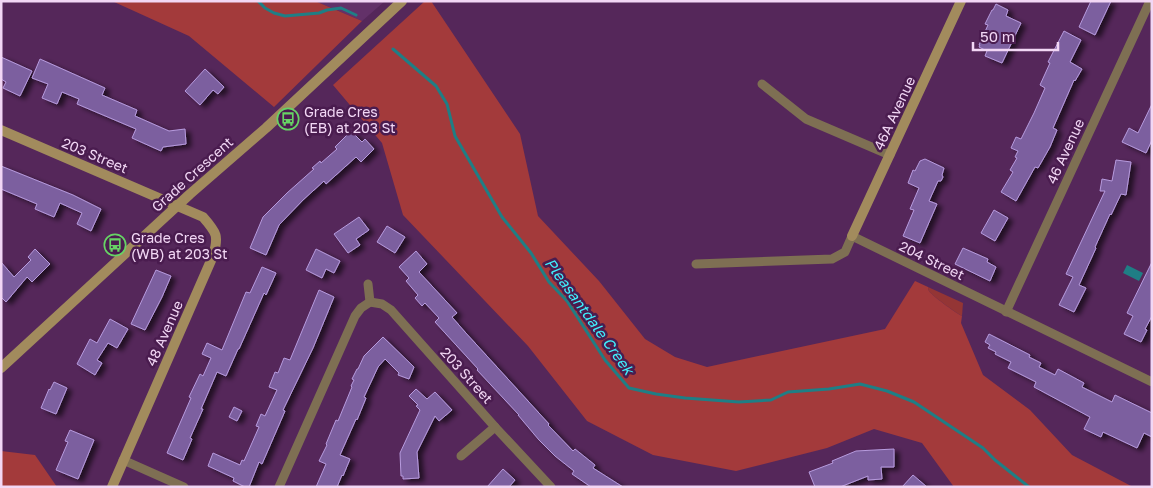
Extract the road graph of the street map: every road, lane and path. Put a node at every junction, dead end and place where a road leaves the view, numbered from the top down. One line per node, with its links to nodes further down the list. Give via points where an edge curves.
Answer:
1 (402, 1): 7 (street, Grade Crescent)
2 (961, 1): 6 (street, 46A Avenue)
3 (1150, 1): 12 (street, 46 Avenue)
4 (762, 84): 6 (street, via 806,119)
5 (1, 130): 7 (street, 203 Street)
6 (890, 155): 8 (street, 46A Avenue)
7 (178, 205): 13 (street, Grade Crescent); 17 (street, 48 Avenue, via 203,217 217,239)
8 (852, 236): 9 (street, via 845,252 832,258); 12 (street, 204 Street)
9 (696, 264)
10 (368, 284): 11 (street)
11 (370, 302): 15 (street, 203 Street, via 391,310); 20 (street, via 355,316)
12 (1006, 312): 14 (street, 204 Street)
13 (1, 368)
14 (1152, 382)
15 (495, 427): 16 (street); 21 (street, 203 Street)
16 (461, 456)
17 (123, 460): 18 (street, 48 Avenue); 19 (street)
18 (112, 487)
19 (184, 487)
20 (279, 487)
21 (550, 487)

